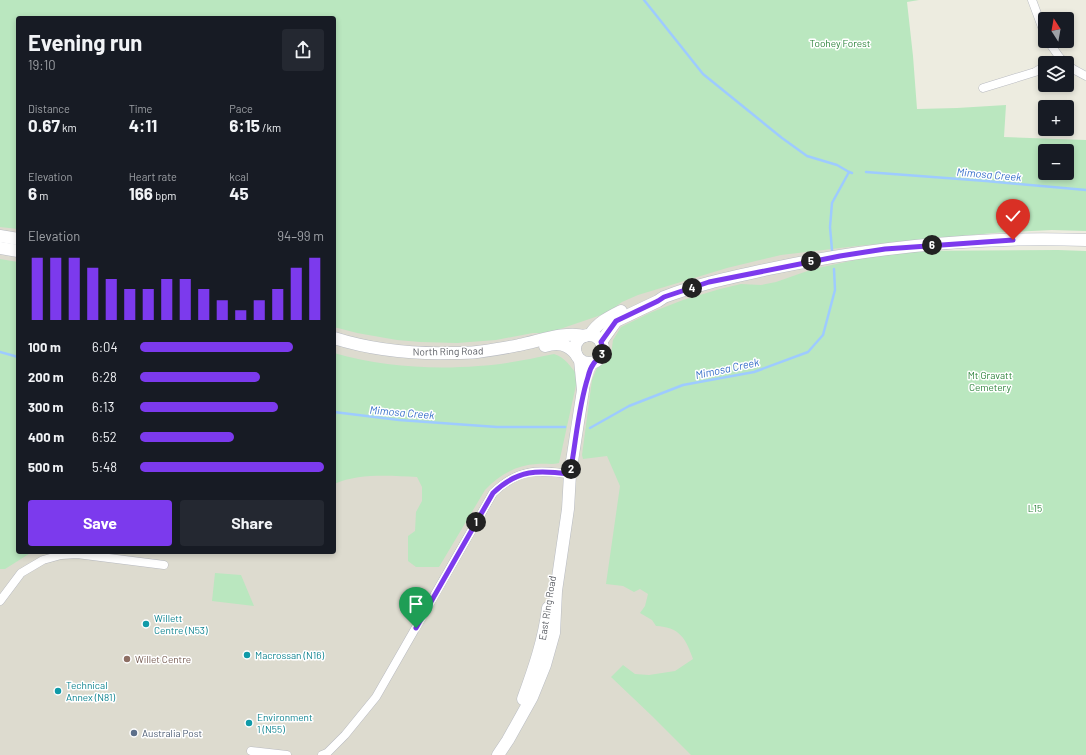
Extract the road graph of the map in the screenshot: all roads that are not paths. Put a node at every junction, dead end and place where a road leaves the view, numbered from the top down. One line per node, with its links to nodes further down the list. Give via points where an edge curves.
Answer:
1 (1032, 0): 2 (street)
2 (1038, 16)
3 (1053, 48): 4 (street)
4 (1059, 56)
5 (1038, 70): 8 (street)
6 (1074, 70): 7 (street)
7 (1086, 76)
8 (983, 88)
9 (0, 236): 10 (street)
10 (16, 240)
11 (1086, 240): 14 (street, via 1038,239 885,249 792,264 716,280)
12 (0, 248): 13 (street)
13 (16, 251)
14 (664, 297): 15 (street, via 656,297 611,316); 17 (street, via 616,321)
15 (588, 336): 16 (street, North Ring Road, via 566,335 475,352 443,353 379,349); 17 (street, via 598,338); 19 (street, via 578,341)
16 (336, 338)
17 (601, 342): 20 (street, via 602,355)
18 (336, 343): 19 (street, North Ring Road, via 376,353 460,358 499,355 558,344 566,346)
19 (578, 357): 20 (street, via 588,363); 21 (street)
20 (595, 362): 21 (street)
21 (583, 390): 22 (street)
22 (570, 474): 27 (street, via 536,471 523,473 502,484 493,493 376,697 345,735); 28 (street, East Ring Road, via 540,651 522,700); 29 (street, East Ring Road, via 570,491 556,591 554,633 550,650 532,697)
23 (164, 565): 24 (street, via 77,554 61,555 43,560 21,573)
24 (0, 601)
25 (251, 751): 26 (street)
26 (287, 755)
27 (322, 755)
28 (489, 755)
29 (498, 755)

